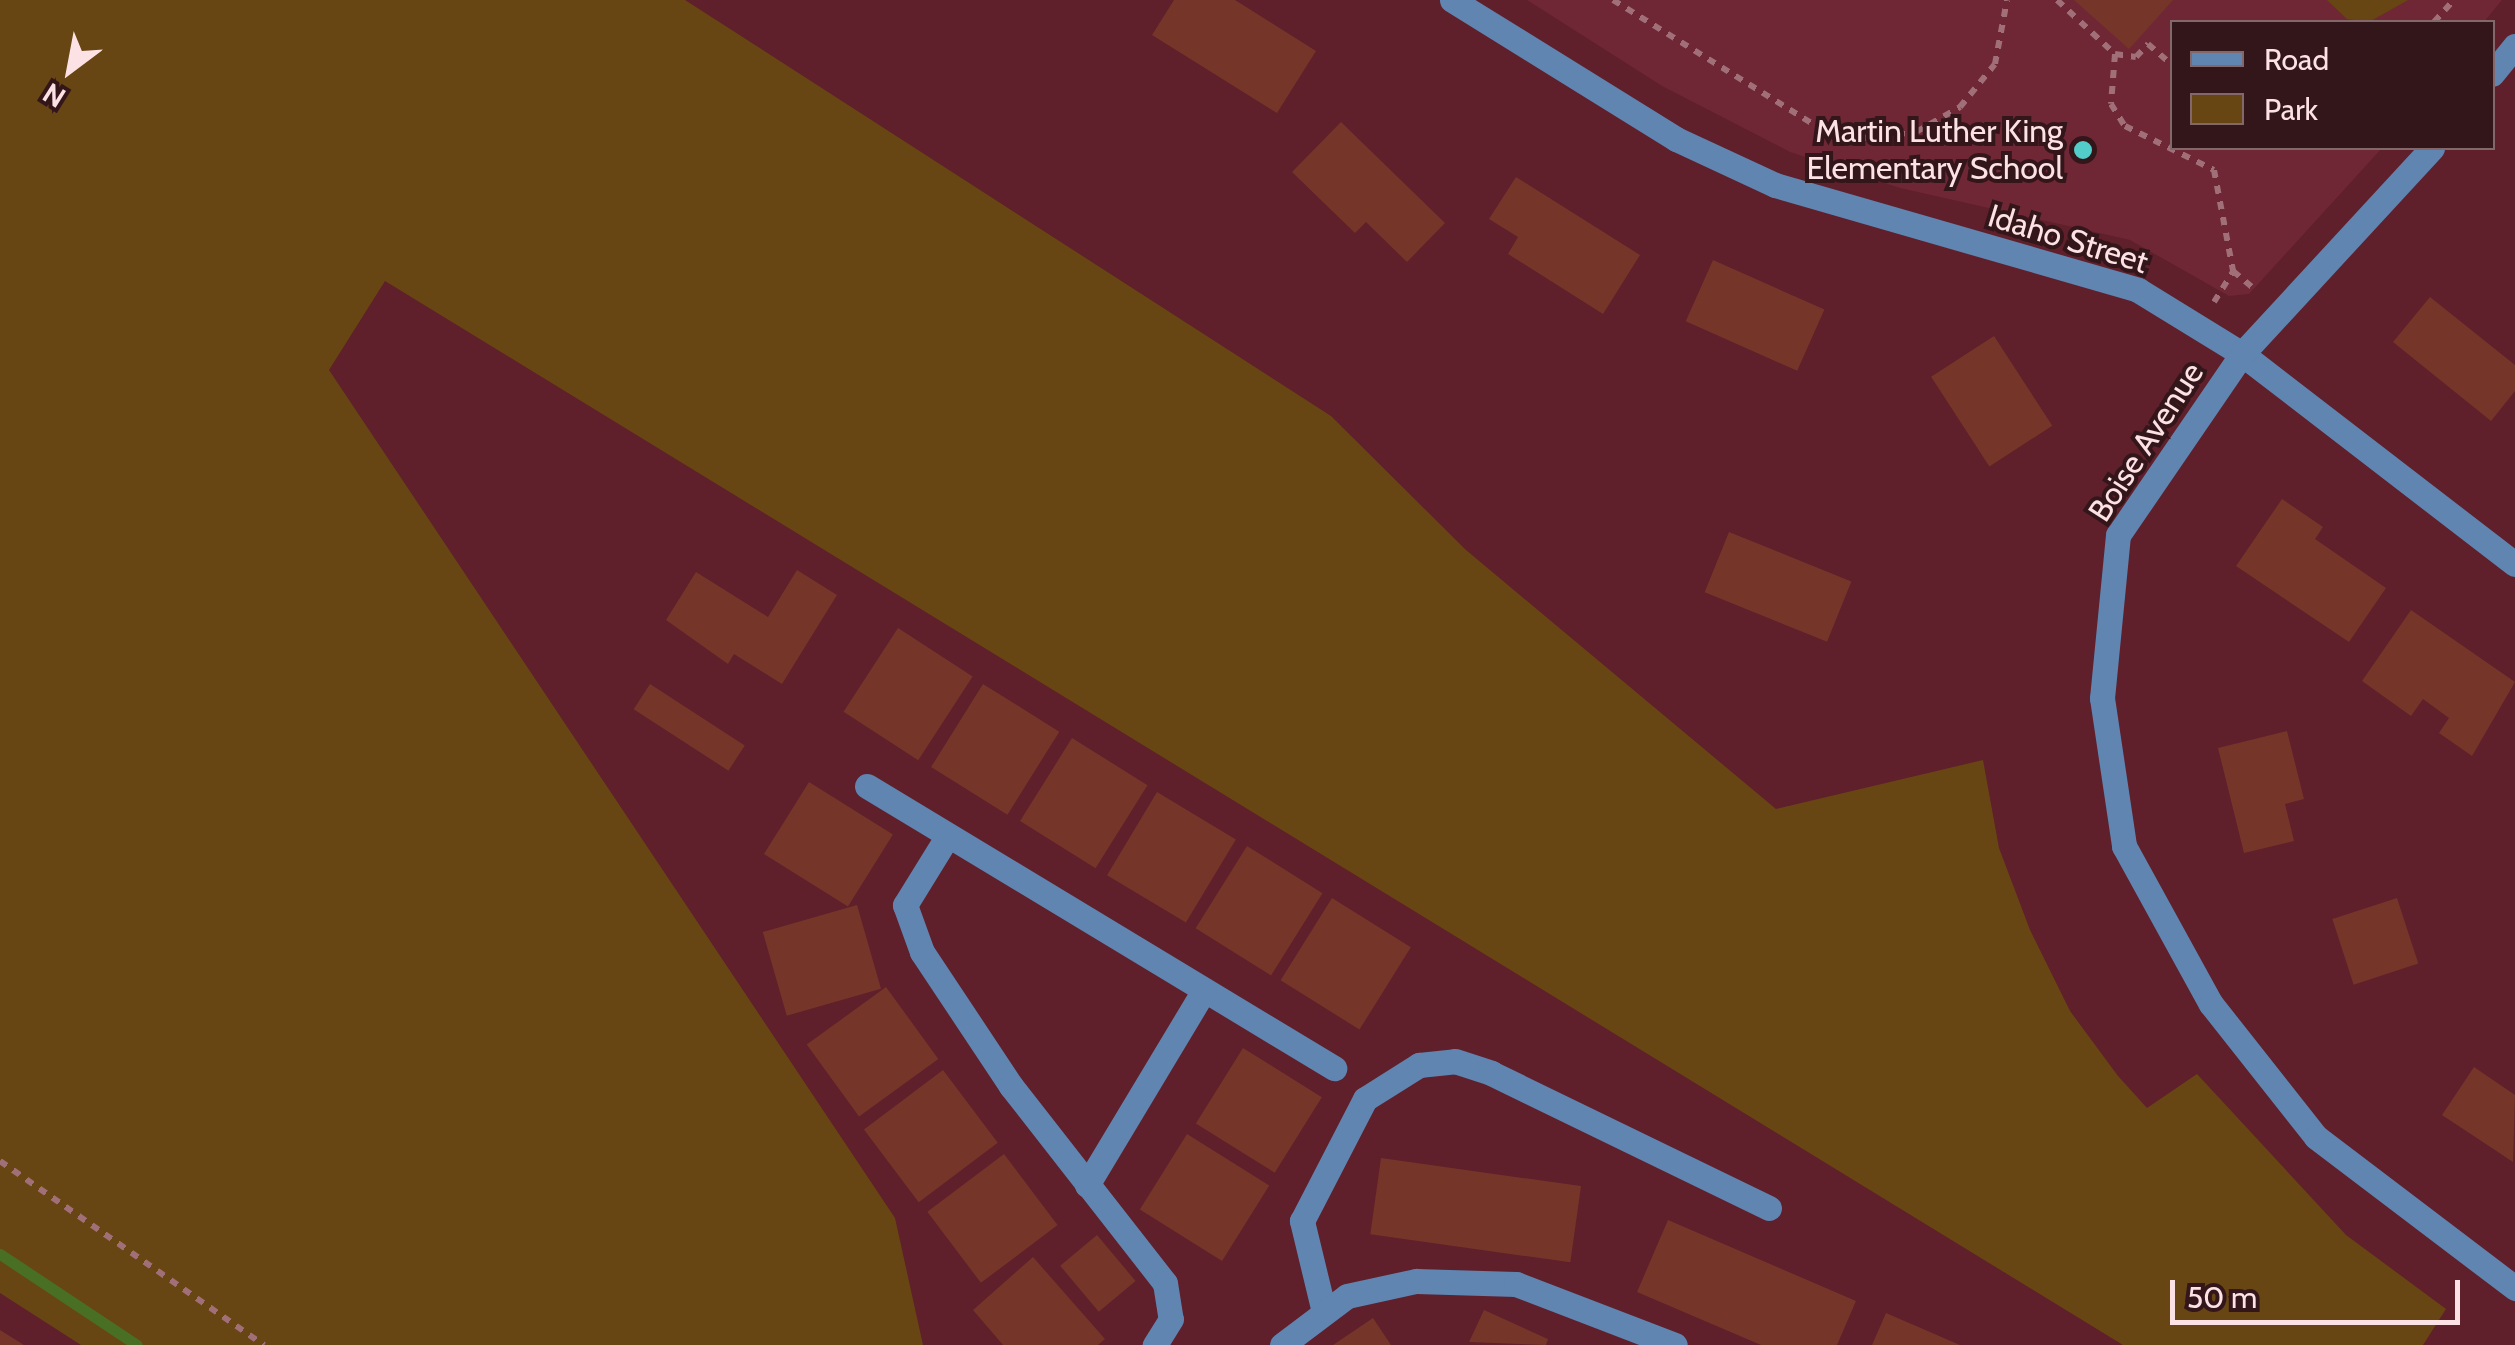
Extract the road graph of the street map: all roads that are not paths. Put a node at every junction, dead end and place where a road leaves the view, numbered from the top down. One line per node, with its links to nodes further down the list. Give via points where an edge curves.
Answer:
1 (1452, 0): 5 (street, Idaho Street, via 1676,139 1775,185 2138,290)
2 (2515, 46): 3 (street)
3 (2495, 70)
4 (2430, 150): 5 (street, Boise Avenue)
5 (2242, 354): 6 (street, Idaho Street); 13 (street, Boise Avenue, via 2118,535 2102,698 2124,846 2210,1004 2316,1137)
6 (2515, 564)
7 (866, 786): 8 (street)
8 (948, 837): 9 (street); 11 (street, via 905,906 922,952)
9 (1204, 990): 10 (street); 11 (street)
10 (1334, 1068)
11 (1086, 1185): 15 (street, via 1165,1283 1171,1319)
12 (1770, 1208): 14 (street, via 1491,1073 1455,1061 1419,1065 1366,1098 1302,1221)
13 (2515, 1288)
14 (1324, 1312): 16 (street); 17 (street, via 1346,1296 1416,1281 1516,1284)
15 (1155, 1345)
16 (1282, 1345)
17 (1675, 1345)

